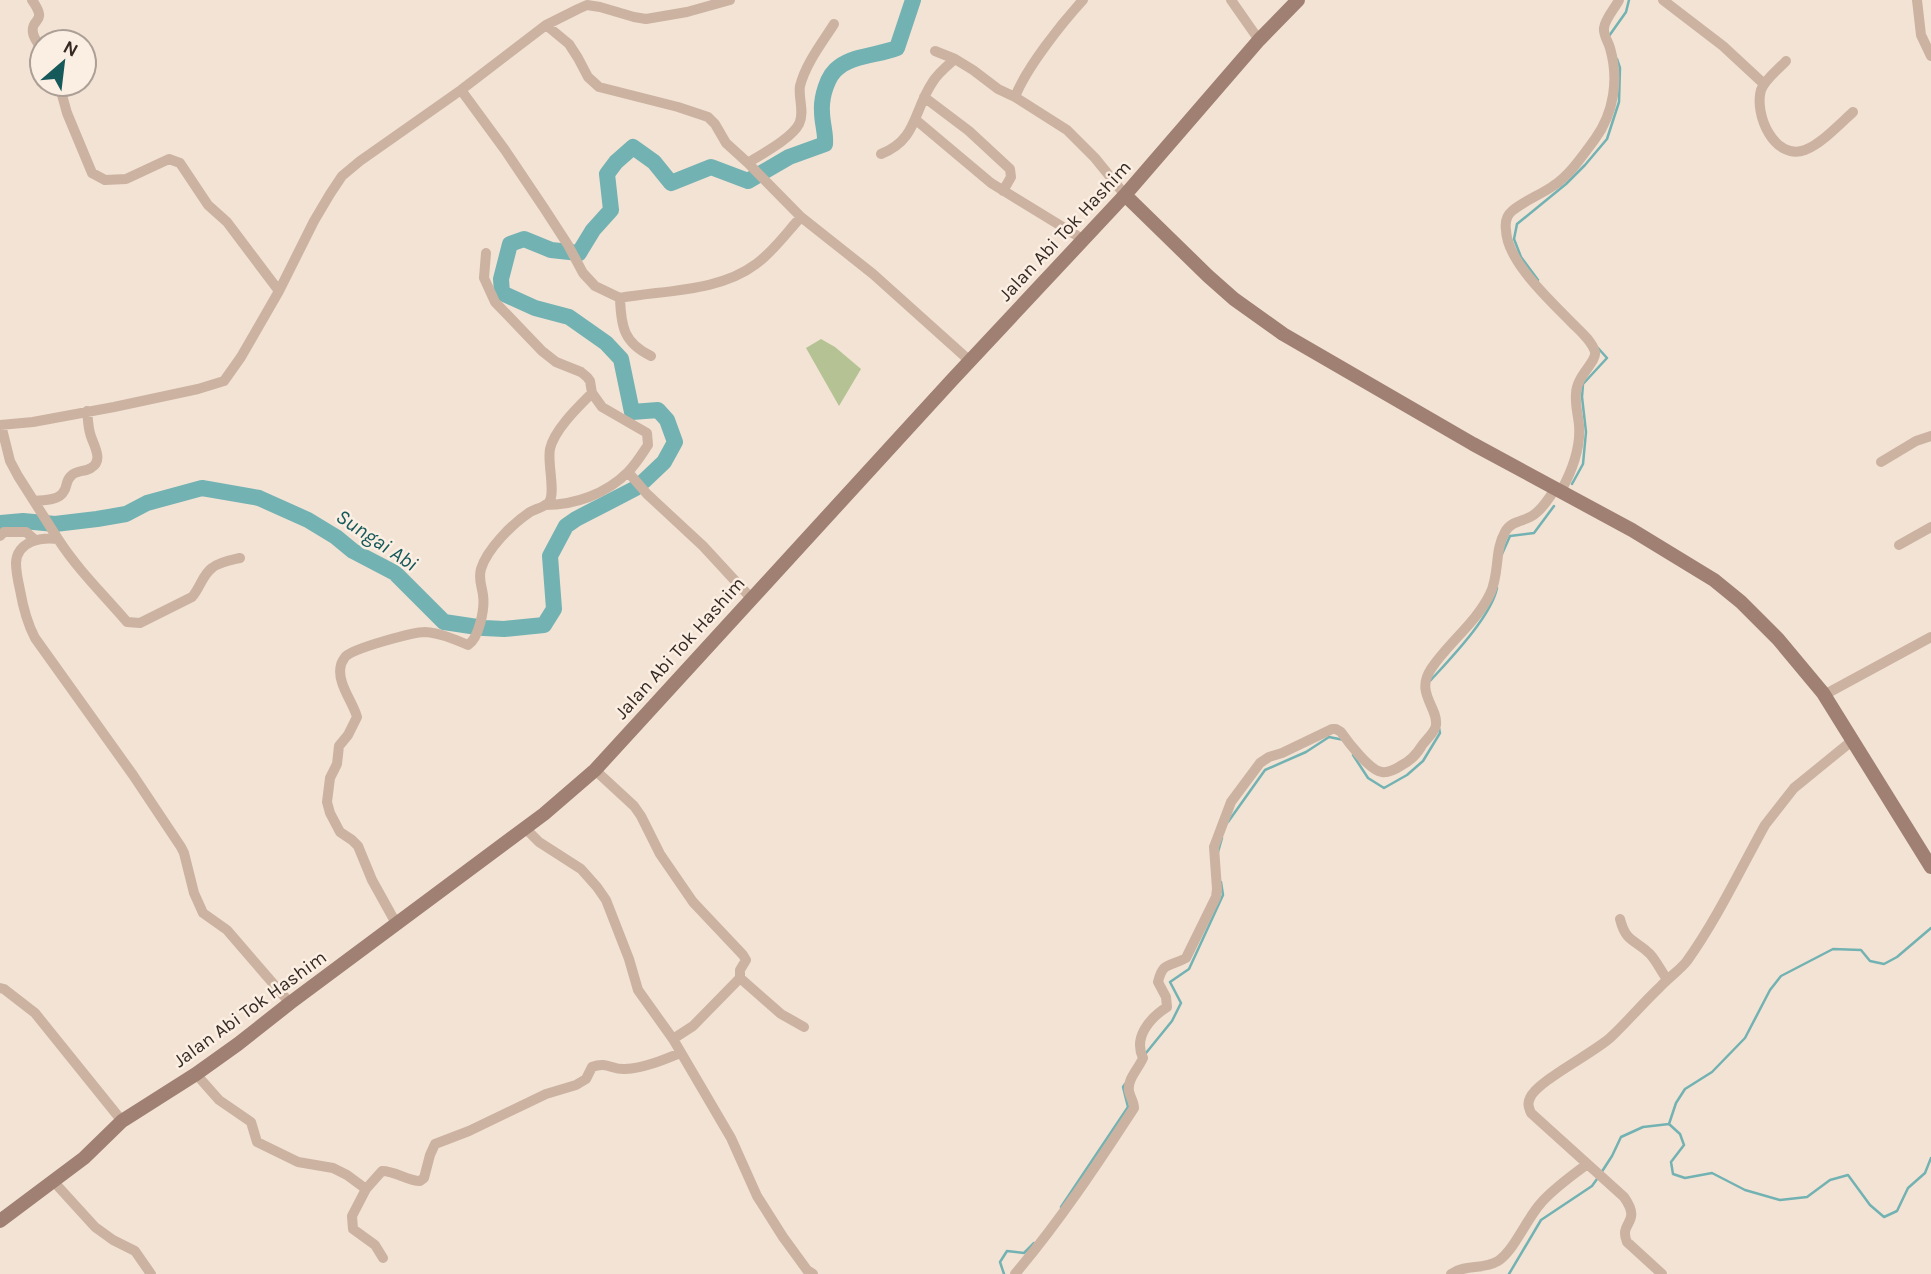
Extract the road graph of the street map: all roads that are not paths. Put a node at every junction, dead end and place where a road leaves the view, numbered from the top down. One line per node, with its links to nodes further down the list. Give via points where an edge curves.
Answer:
1 (32, 0): 11 (street, via 40,10)
2 (730, 0): 10 (street, via 646,19 587,5)
3 (1083, 0): 19 (street)
4 (1231, 0): 12 (street)
5 (1298, 0): 12 (main road, Jalan Abi Tok Hashim)
6 (1619, 0): 41 (street, via 1603,30 1613,63 1614,91 1600,131 1556,184 1511,211 1506,219 1510,251 1596,355 1579,378 1579,439 1572,468)
7 (1663, 0): 17 (street)
8 (1917, 0): 14 (street, via 1921,35)
9 (834, 24): 25 (street, via 801,83 800,123)
10 (546, 26): 18 (street); 25 (street, via 569,44 593,83 708,117)
11 (33, 28)
12 (1259, 40): 27 (main road, Jalan Abi Tok Hashim)
13 (935, 51): 15 (street)
14 (1931, 55)
15 (955, 59): 19 (street); 20 (street)
16 (1786, 61): 17 (street)
17 (1764, 84): 22 (street, via 1759,101 1762,122 1769,135 1789,151 1805,150)
18 (461, 90): 31 (street, via 342,176); 32 (street, via 583,273 595,286)
19 (1015, 96): 27 (street, via 1079,141)
20 (924, 97): 23 (street); 26 (street, via 1010,169)
21 (63, 98): 31 (street, via 92,173 105,180 126,179 169,159 180,163 208,205 227,222)
22 (1853, 112)
23 (916, 120): 24 (street, via 899,145); 26 (street)
24 (881, 154)
25 (751, 167): 28 (street)
26 (1003, 191): 29 (street)
27 (1125, 195): 29 (main road, Jalan Abi Tok Hashim); 41 (main road, via 1234,299 1283,334)
28 (801, 216): 32 (street, via 758,264 730,279); 34 (street)
29 (1084, 240): 34 (main road, Jalan Abi Tok Hashim)
30 (486, 253): 35 (street, via 484,278 495,302 542,351 587,377)
31 (279, 291): 36 (street, via 224,381)
32 (620, 298): 33 (street, via 626,335 633,346)
33 (651, 356)
34 (971, 362): 50 (main road, Jalan Abi Tok Hashim)
35 (592, 393): 40 (street, via 603,407 647,433 648,445); 43 (street, via 552,442 548,460 551,497)
36 (87, 411): 37 (street); 42 (street, via 96,464 70,476 58,497)
37 (0, 425): 42 (street, via 10,461)
38 (1931, 436): 39 (street)
39 (1881, 462)
40 (628, 472): 43 (street, via 592,496); 50 (street)
41 (1558, 490): 52 (main road, via 1714,580 1760,620); 75 (street, via 1535,515 1506,530 1490,593 1430,670 1425,681 1436,725 1416,754 1394,770 1378,772 1341,732 1332,729 1269,757 1238,792 1214,847 1216,897 1186,958 1167,965 1160,974 1158,982 1167,1007 1141,1034 1142,1055 1129,1087 1134,1108 1067,1208)
42 (34, 501): 47 (street)
43 (545, 505): 58 (street, via 519,521 486,555 479,576 482,618 468,645 423,632 356,651 341,664 341,678 357,717 339,747 327,802 340,832 358,846)
44 (1931, 527): 48 (street)
45 (0, 536): 46 (street, via 26,531)
46 (34, 539): 47 (street); 62 (street, via 17,555 16,562 22,603 35,638 181,847 203,913 227,930)
47 (58, 540): 49 (street, via 90,583 132,623 192,597 209,569)
48 (1899, 545)
49 (240, 558)
50 (751, 598): 54 (main road, Jalan Abi Tok Hashim)
51 (1931, 637): 52 (street)
52 (1824, 695): 53 (main road)
53 (1853, 740): 56 (main road); 60 (street, via 1794,788 1777,808 1685,964)
54 (595, 770): 55 (main road, Jalan Abi Tok Hashim); 59 (street, via 634,806 693,902 743,955 746,960)
55 (525, 828): 58 (main road, Jalan Abi Tok Hashim); 64 (street, via 581,869 597,887 618,929 639,990)
56 (1931, 867)
57 (1620, 919): 60 (street, via 1623,932 1650,955)
58 (397, 925): 62 (main road, Jalan Abi Tok Hashim)
59 (740, 978): 63 (street, via 781,1014); 64 (street, via 693,1026)
60 (1667, 979): 68 (street, via 1612,1036 1530,1098 1531,1113)
61 (0, 988): 67 (street, via 35,1013)
62 (290, 1003): 66 (main road, Jalan Abi Tok Hashim)
63 (804, 1027)
64 (673, 1039): 65 (street)
65 (680, 1053): 70 (street, via 629,1069 605,1064 592,1067 576,1085 545,1094 435,1144 420,1181 382,1171); 74 (street, via 731,1138 757,1196)
66 (196, 1074): 67 (main road, Jalan Abi Tok Hashim); 70 (street, via 219,1100 251,1122 257,1142 298,1162 333,1168)
67 (122, 1121): 69 (main road, Jalan Abi Tok Hashim)
68 (1591, 1167): 76 (street, via 1540,1204 1498,1261); 77 (street, via 1614,1186 1632,1211 1625,1229 1627,1242)
69 (54, 1182): 71 (main road, Jalan Abi Tok Hashim); 73 (street, via 95,1227 135,1251)
70 (366, 1189): 72 (street, via 352,1216 354,1229 375,1245)
71 (0, 1221)
72 (383, 1258)
73 (151, 1274)
74 (813, 1274)
75 (1015, 1274)
76 (1451, 1274)
77 (1662, 1274)

